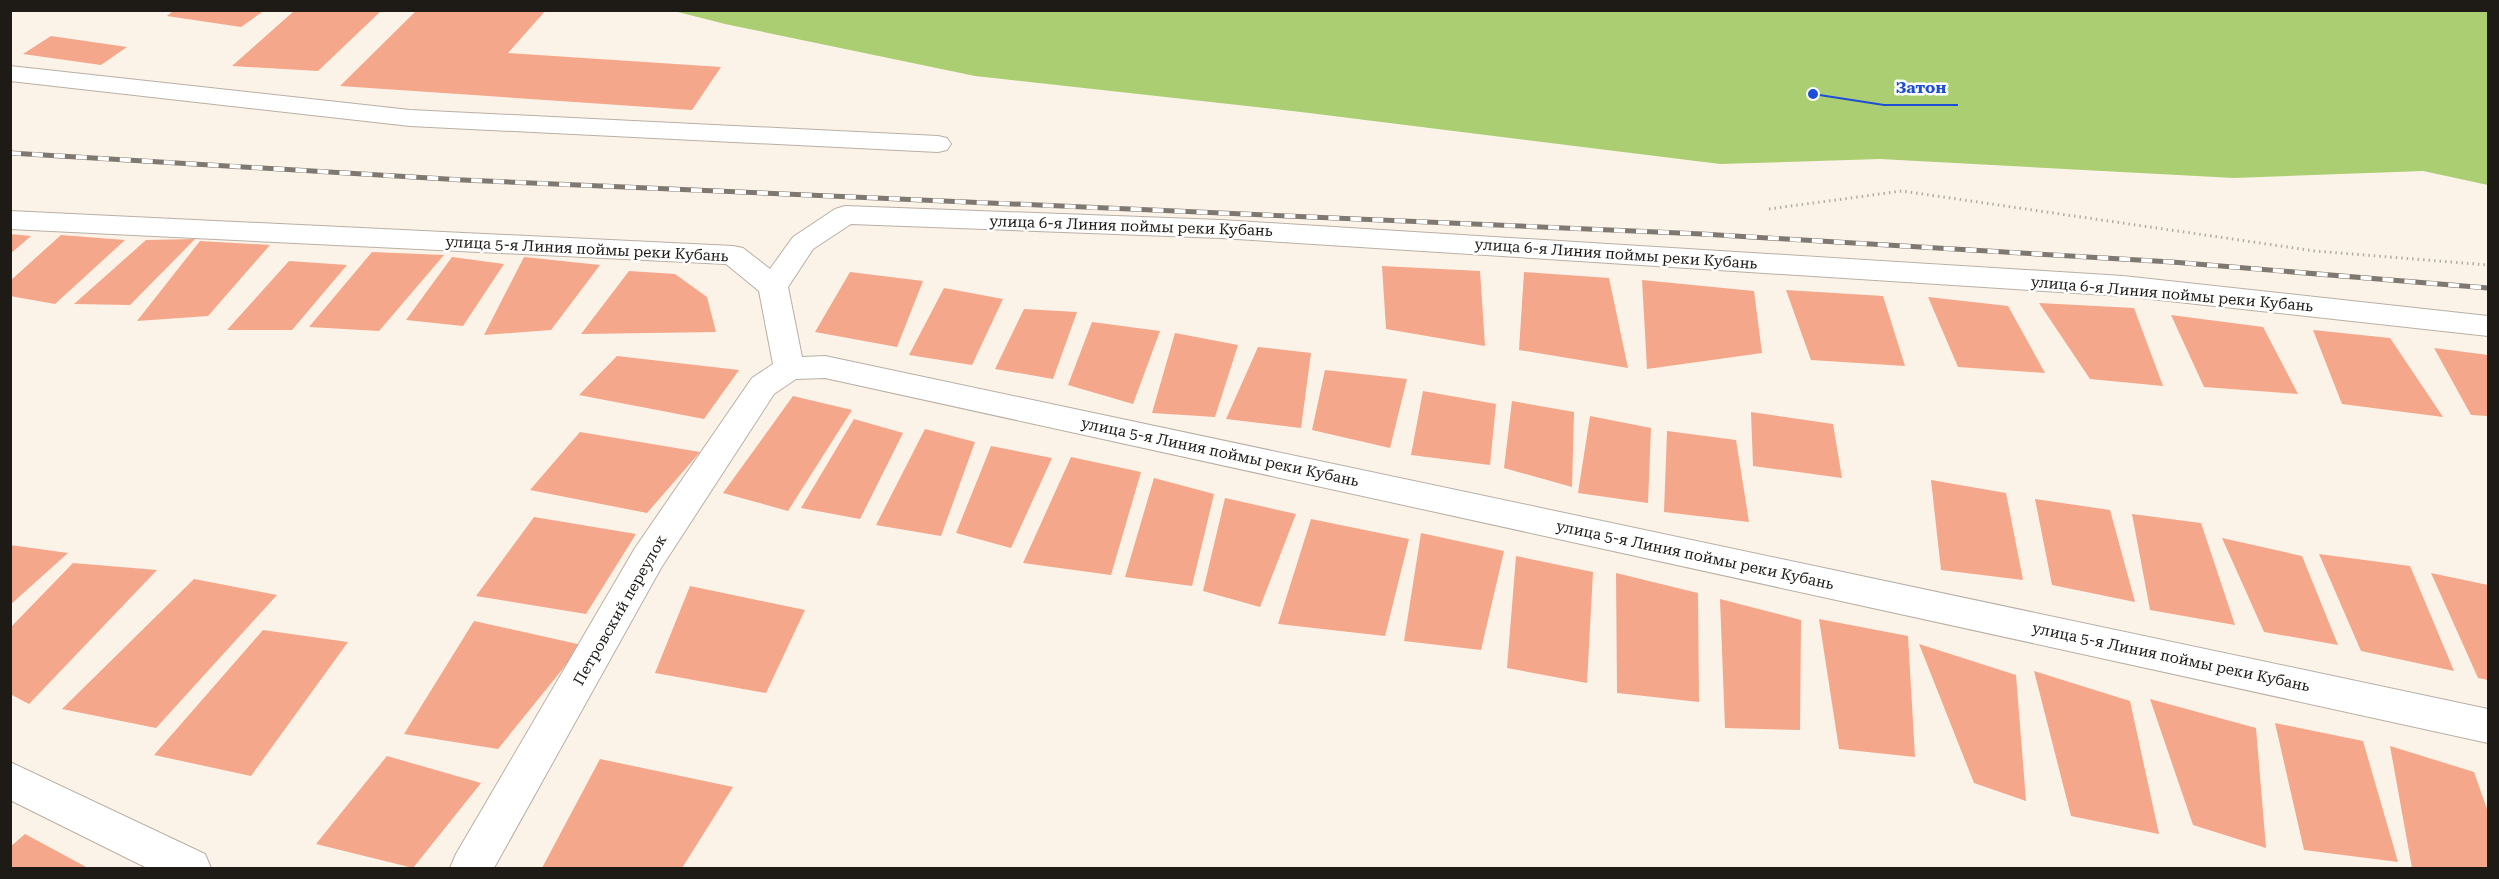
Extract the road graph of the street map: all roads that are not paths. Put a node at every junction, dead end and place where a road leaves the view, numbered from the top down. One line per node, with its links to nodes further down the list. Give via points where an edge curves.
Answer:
1 (10, 73): 2 (street, via 410,118)
2 (938, 144)
3 (10, 220): 4 (street, улица 5-я Линия поймы реки Кубань, via 733,255)
4 (773, 287): 5 (street, улица 6-я Линия поймы реки Кубань, via 803,243 845,214 1221,229 2123,286); 6 (street)
5 (2488, 326)
6 (789, 368): 7 (street, улица 5-я Линия поймы реки Кубань, via 825,367); 10 (street, Петровский переулок, via 763,386 648,558)
7 (2488, 726)
8 (10, 780): 9 (street)
9 (190, 868)
10 (471, 868)

